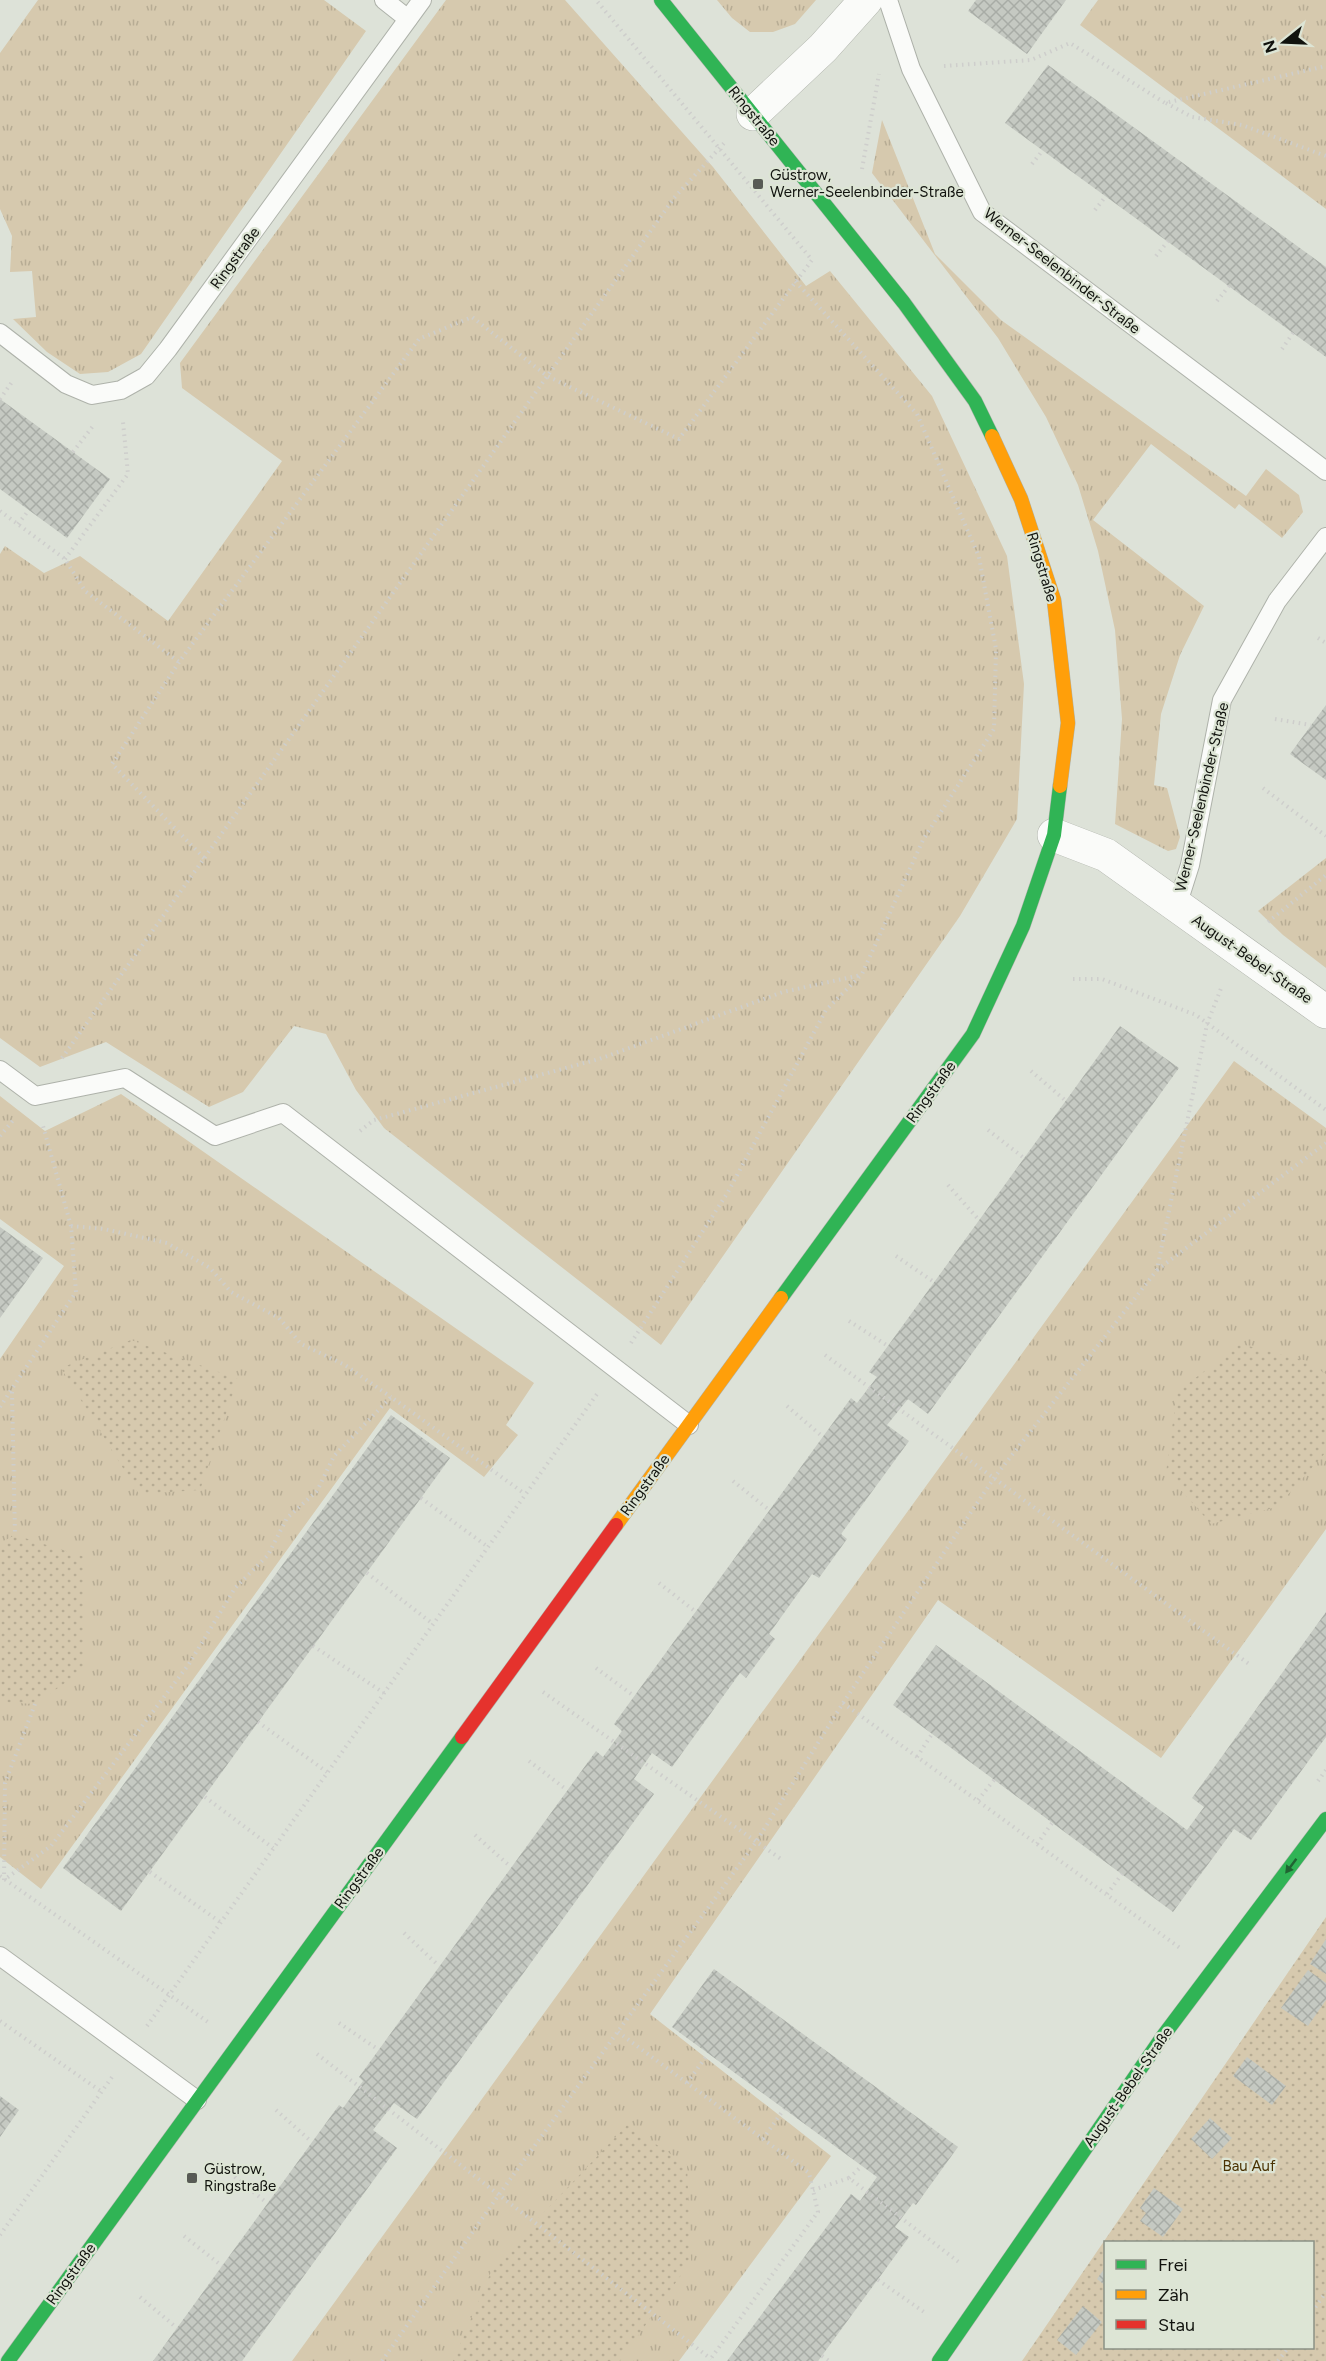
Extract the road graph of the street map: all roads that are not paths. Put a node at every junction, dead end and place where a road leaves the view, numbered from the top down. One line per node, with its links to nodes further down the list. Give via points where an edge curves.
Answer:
1 (384, 0): 6 (lane)
2 (422, 0): 6 (lane, Ringstraße)
3 (661, 0): 7 (street, Ringstraße)
4 (866, 0): 7 (street, via 823,48)
5 (888, 0): 9 (lane, Werner-Seelenbinder-Straße, via 911,69 982,212)
6 (408, 19): 8 (lane, Ringstraße, via 146,376 121,390 92,395 66,384)
7 (753, 114): 11 (street, Ringstraße, via 904,303 975,401 1021,499 1054,600 1068,723)
8 (0, 333)
9 (1326, 471)
10 (1326, 537): 12 (lane, Werner-Seelenbinder-Straße, via 1277,601 1222,700 1190,865)
11 (1054, 835): 12 (street, August-Bebel-Straße, via 1106,855); 15 (street, Ringstraße, via 1023,926 973,1034)
12 (1177, 906): 13 (street, August-Bebel-Straße)
13 (1326, 1012)
14 (0, 1070): 15 (lane, via 35,1096 125,1078 215,1136 283,1113)
15 (689, 1425): 18 (street, Ringstraße)
16 (1326, 1819): 20 (street, August-Bebel-Straße, one-way to 20, via 1164,2036)
17 (0, 1956): 18 (lane)
18 (197, 2100): 19 (street, Ringstraße)
19 (8, 2361)
20 (939, 2361)

